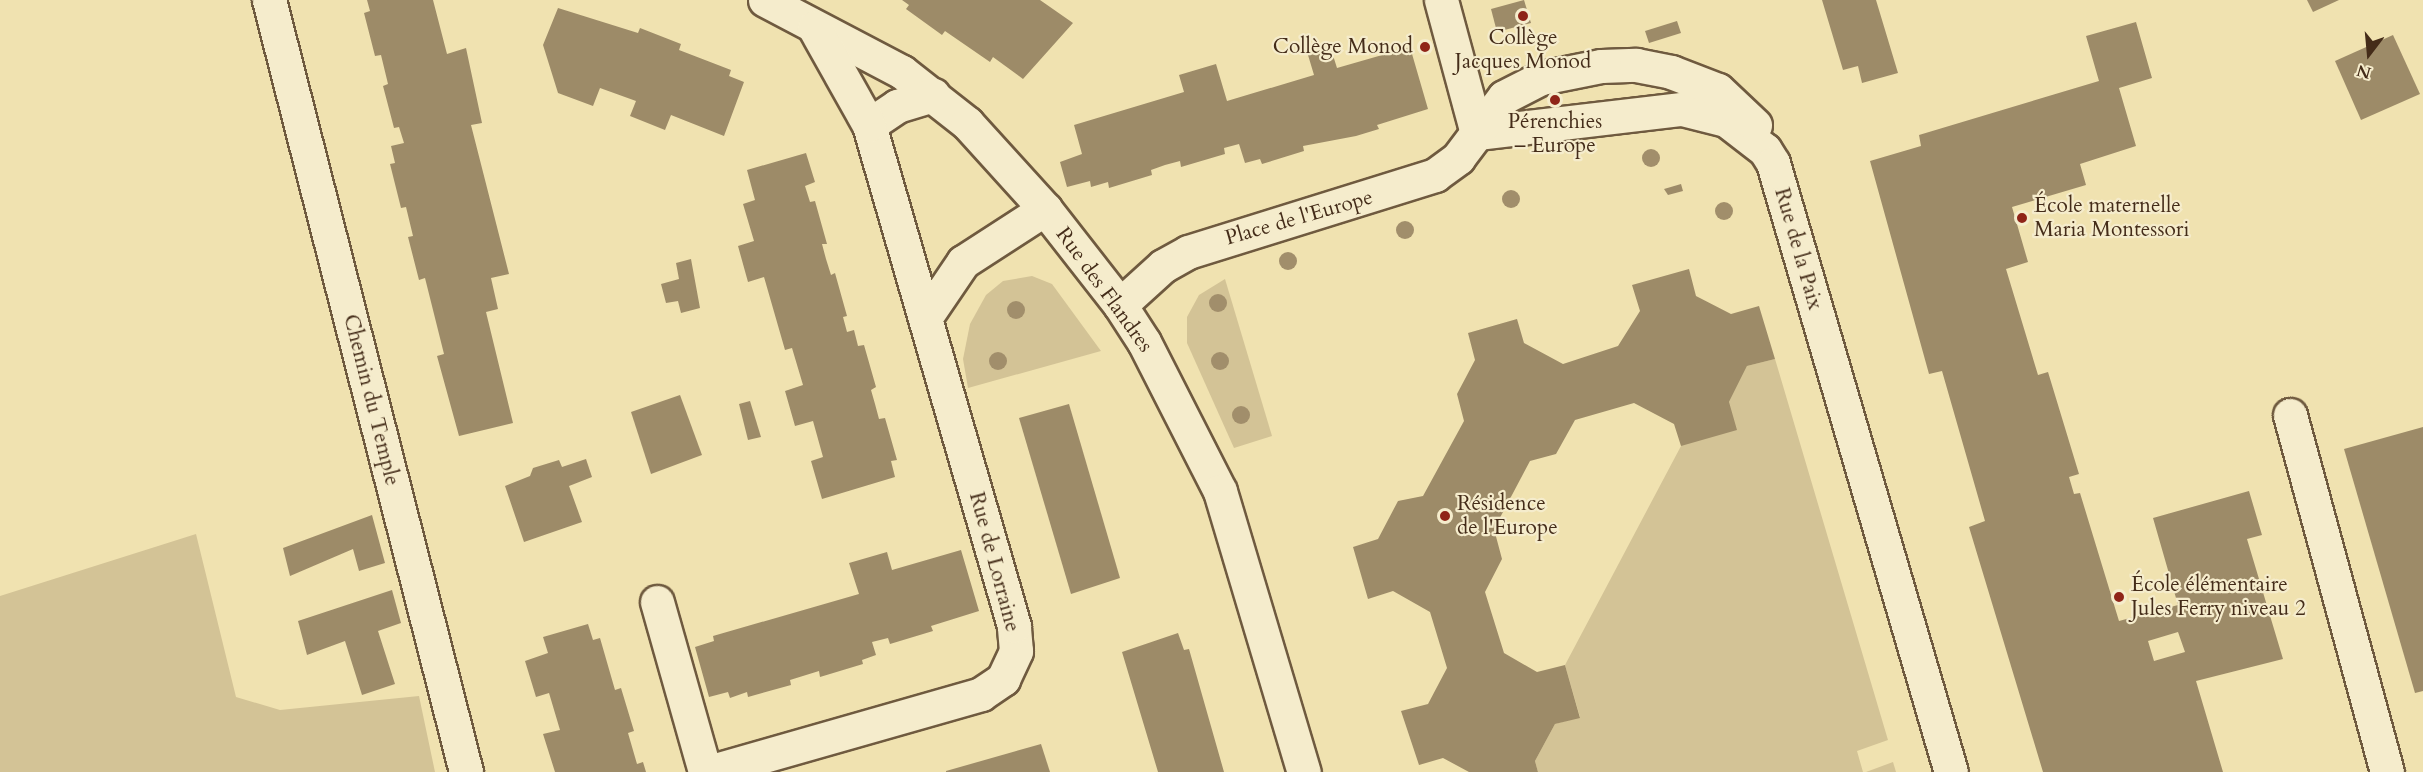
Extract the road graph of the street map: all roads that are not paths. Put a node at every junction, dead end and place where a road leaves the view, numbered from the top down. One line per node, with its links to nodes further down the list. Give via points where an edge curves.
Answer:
1 (765, 0): 4 (street, Rue des Flandres)
2 (1449, 2): 7 (street)
3 (276, 9): 16 (street, Chemin du Temple)
4 (814, 27): 5 (street, Rue des Flandres, via 902,72); 6 (street, Rue de Lorraine)
5 (933, 95): 6 (street, via 897,106); 9 (street, Rue des Flandres, via 967,123)
6 (869, 124): 10 (street, Rue de Lorraine)
7 (1477, 134): 8 (street, Rue de la Paix, via 1682,108 1713,114 1739,127 1758,142); 8 (street, Place de l'Europe, via 1504,97 1526,83 1601,66 1636,65 1688,77 1718,90 1745,112); 12 (street, Place de l'Europe, via 1458,158 1421,182 1188,252 1163,266)
8 (1773, 163): 19 (street, Rue de la Paix)
9 (1045, 208): 11 (street); 12 (street, Rue des Flandres)
10 (904, 248): 11 (street, via 932,261); 13 (street, Rue de Lorraine)
11 (963, 262): 13 (street)
12 (1120, 305): 18 (street, Rue des Flandres, via 1144,342 1220,491)
13 (925, 318): 17 (street, Rue de Lorraine, via 1014,626 1016,651 1011,665 1003,679 981,694)
14 (2290, 415): 20 (street)
15 (657, 602): 17 (street, Rue de Lorraine)
16 (466, 772)
17 (706, 772)
18 (1304, 772)
19 (1951, 772)
20 (2387, 772)

